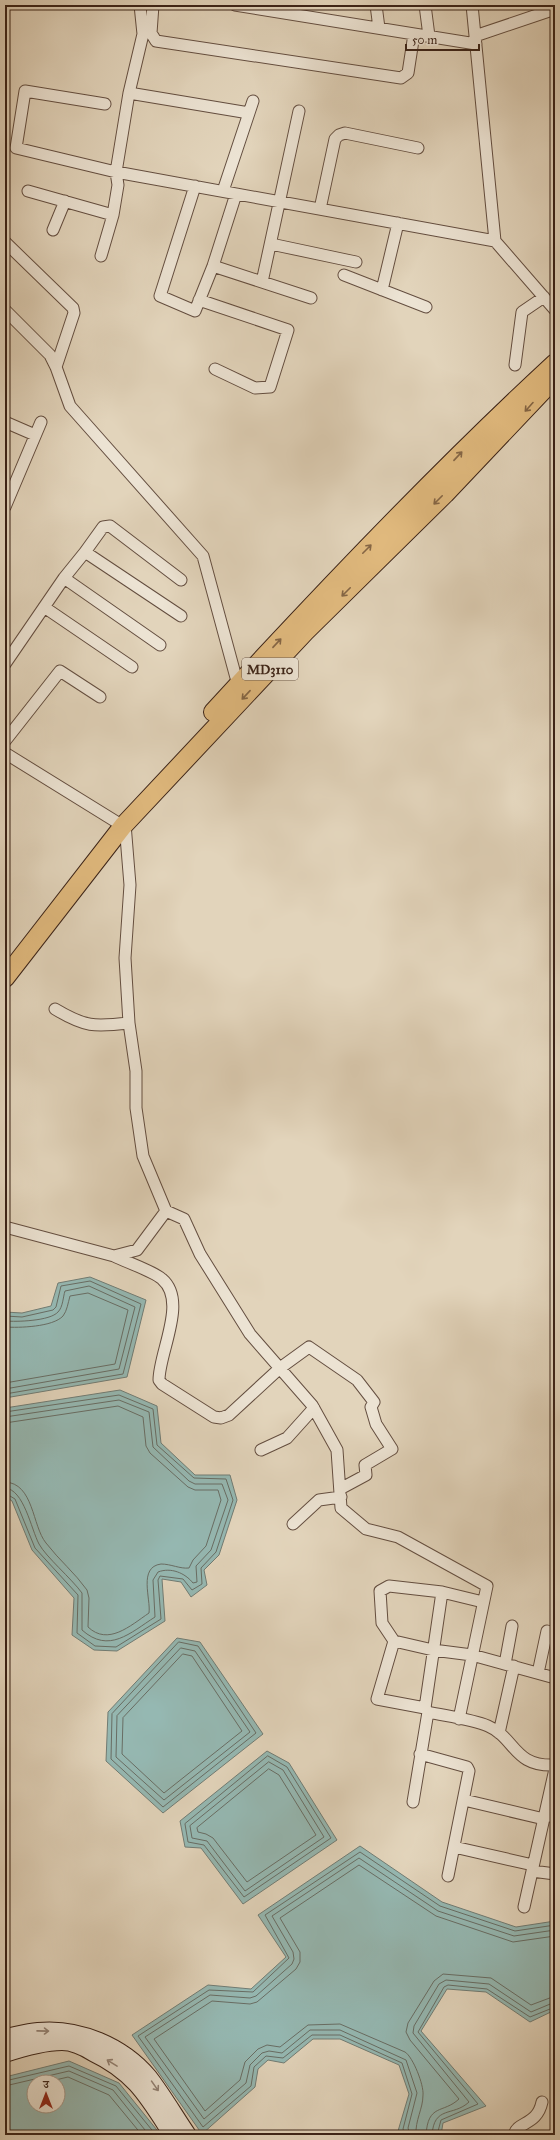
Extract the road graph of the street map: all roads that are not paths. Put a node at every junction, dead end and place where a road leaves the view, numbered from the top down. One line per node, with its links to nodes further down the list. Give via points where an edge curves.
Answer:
1 (140, 5): 12 (street, via 143,34)
2 (153, 5): 9 (street, via 151,33 156,41 401,78 408,73)
3 (236, 5): 8 (street)
4 (376, 5): 8 (street)
5 (425, 5): 10 (street)
6 (472, 5): 11 (street)
7 (555, 9): 11 (street)
8 (378, 28): 9 (street)
9 (414, 34): 10 (street)
10 (429, 36): 11 (street)
11 (475, 40): 29 (street)
12 (129, 93): 16 (street); 18 (street)
13 (253, 101): 16 (street)
14 (105, 104): 18 (street, via 25,91 16,148)
15 (299, 111): 24 (street)
16 (249, 113): 21 (street)
17 (418, 148): 25 (street, via 339,135 335,139)
18 (116, 172): 19 (street); 26 (street, via 118,185)
19 (196, 186): 21 (street); 40 (street, via 160,296 195,311)
20 (28, 191): 23 (street)
21 (223, 191): 22 (street)
22 (236, 194): 24 (street); 34 (street)
23 (65, 201): 26 (street); 28 (street)
24 (279, 202): 25 (street); 31 (street)
25 (320, 209): 27 (street)
26 (112, 215): 32 (street)
27 (398, 223): 29 (street); 37 (street)
28 (53, 230)
29 (495, 241): 38 (street)
30 (5, 242): 46 (street, via 73,308 74,313)
31 (271, 244): 33 (street); 36 (street)
32 (101, 256)
33 (356, 262)
34 (213, 266): 36 (street); 40 (street)
35 (344, 275): 37 (street)
36 (262, 282): 39 (street)
37 (382, 290): 41 (street)
38 (544, 297): 43 (street); 45 (street, via 522,312)
39 (311, 298)
40 (199, 300): 47 (street, via 288,330 270,387 255,388)
41 (426, 307)
42 (5, 310): 46 (street, via 50,355)
43 (555, 310)
44 (555, 363): 61 (main road, MD3110, one-way to 44, via 323,592 484,429)
45 (515, 365)
46 (56, 367): 61 (street, via 70,406 203,556)
47 (215, 369)
48 (555, 378): 65 (main road, MD3110, one-way to 65, via 445,494 305,632)
49 (5, 422): 51 (street)
50 (41, 422): 51 (street)
51 (35, 434): 52 (street)
52 (6, 500)
53 (85, 552): 54 (street); 55 (street, via 102,527 110,526); 57 (street)
54 (64, 578): 56 (street); 58 (street)
55 (181, 580)
56 (44, 607): 59 (street); 60 (street)
57 (181, 616)
58 (160, 644)
59 (5, 664)
60 (132, 667)
61 (238, 685): 65 (main road, MD3110)
62 (100, 697): 63 (street, via 60,671)
63 (5, 741)
64 (5, 753): 65 (street)
65 (121, 824): 66 (main road, MD3110); 67 (main road, MD3110); 69 (street, via 130,885 125,958)
66 (5, 959)
67 (5, 978)
68 (55, 1009): 69 (street, via 72,1019 98,1027)
69 (128, 1023): 70 (street, via 136,1072 136,1108 143,1156)
70 (166, 1211): 72 (street, via 137,1250); 73 (street, via 184,1219 200,1254 246,1327)
71 (5, 1227): 72 (street)
72 (114, 1256): 73 (street, via 162,1278 170,1293 173,1316 159,1375 162,1384 214,1417 221,1418 229,1415)
73 (280, 1368): 74 (street); 76 (street, via 309,1347 357,1380 374,1402 371,1407 376,1424 392,1450 365,1466 366,1475)
74 (314, 1408): 75 (street, via 287,1438); 76 (street, via 337,1450)
75 (261, 1450)
76 (340, 1493): 77 (street, via 319,1500); 79 (street, via 342,1508 366,1529 398,1537 487,1586)
77 (293, 1524)
78 (442, 1592): 79 (street); 82 (street, via 388,1586 380,1591 382,1623); 83 (street)
79 (483, 1602): 84 (street)
80 (512, 1626): 85 (street)
81 (547, 1630): 86 (street)
82 (394, 1641): 83 (street); 88 (street, via 377,1699)
83 (433, 1650): 84 (street); 88 (street)
84 (472, 1655): 85 (street); 89 (street)
85 (510, 1665): 86 (street); 90 (street)
86 (538, 1673): 87 (street)
87 (555, 1678)
88 (426, 1710): 89 (street); 91 (street)
89 (460, 1720): 90 (street, via 488,1726)
90 (499, 1733): 92 (street, via 527,1760)
91 (420, 1754): 94 (street, via 467,1767 469,1777); 95 (street)
92 (555, 1765)
93 (555, 1769): 96 (street)
94 (464, 1800): 96 (street); 97 (street)
95 (413, 1802)
96 (548, 1817): 98 (street)
97 (454, 1847): 98 (street); 100 (street)
98 (533, 1868): 99 (street); 101 (street)
99 (555, 1874)
100 (448, 1876)
101 (524, 1907)
102 (5, 2037): 106 (main road, one-way to 106, via 38,2031 76,2032 107,2044 129,2058 148,2077)
103 (5, 2054): 105 (main road, one-way to 103, via 140,2087 124,2070 92,2052 62,2042 30,2046)
104 (542, 2102): 107 (street, via 538,2116 516,2130)
105 (172, 2135)
106 (188, 2135)
107 (514, 2135)

